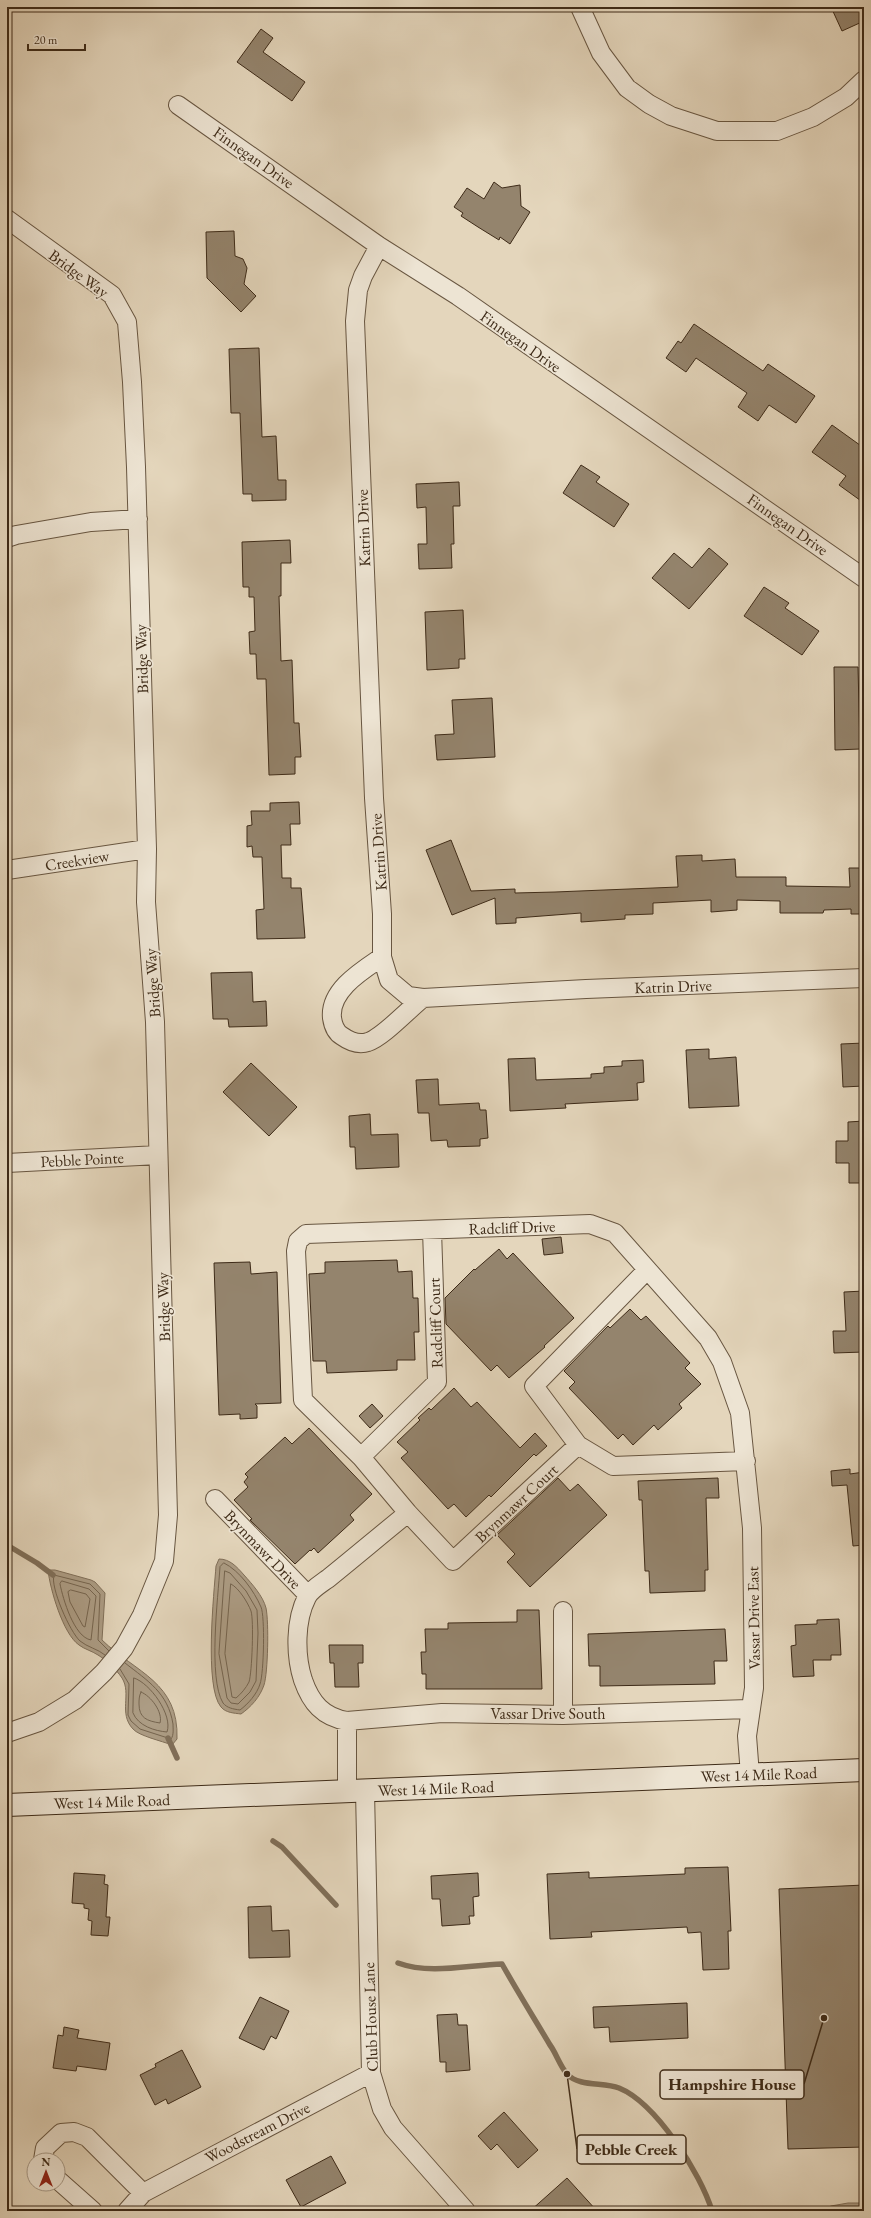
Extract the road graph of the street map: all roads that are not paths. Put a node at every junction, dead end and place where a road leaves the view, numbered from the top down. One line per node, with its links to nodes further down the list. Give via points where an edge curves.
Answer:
1 (580, 7): 2 (street, via 601,53 626,88 671,116 717,131 777,131 813,117 846,97)
2 (864, 80)
3 (178, 105): 5 (street, Finnegan Drive)
4 (7, 219): 6 (street, Bridge Way, via 112,295 127,322)
5 (379, 246): 8 (street, Finnegan Drive, via 458,296); 11 (street, Katrin Drive, via 358,290 355,321)
6 (138, 519): 7 (street, via 91,522); 9 (street, Bridge Way)
7 (7, 538)
8 (864, 578)
9 (147, 849): 10 (street, Creekview); 14 (street, Bridge Way, via 146,902 155,1022)
10 (7, 870)
11 (382, 957): 13 (street, Katrin Drive, via 389,980 408,996); 13 (street, via 360,972 336,999 332,1015 333,1026 341,1036 355,1043 368,1042)
12 (864, 978): 13 (street, Katrin Drive)
13 (423, 998)
14 (158, 1155): 15 (street, Pebble Pointe); 28 (street, Bridge Way, via 167,1523 164,1562 142,1615 124,1648 104,1672 75,1700 39,1722)
15 (7, 1163)
16 (432, 1230): 17 (street, Radcliff Drive, via 590,1224 615,1233); 19 (street, Radcliff Court, via 437,1382); 19 (street, Radcliff Drive, via 306,1234 298,1241 296,1251 304,1400)
17 (647, 1270): 18 (street, via 534,1386); 20 (street, Radcliff Drive, via 708,1338 722,1362 740,1414)
18 (578, 1445): 20 (street, via 613,1466); 22 (street, Brynmawr Court, via 453,1561)
19 (361, 1457): 22 (street)
20 (746, 1461): 25 (street, Vassar Drive East, via 752,1528 754,1688)
21 (215, 1498): 23 (street, Brynmawr Drive)
22 (408, 1513): 23 (street)
23 (308, 1595): 27 (street, Brynmawr Drive, via 300,1616 298,1658 302,1676 313,1700 323,1711 332,1718)
24 (563, 1611): 26 (street)
25 (749, 1709): 26 (street, Vassar Drive South); 30 (street, Vassar Drive East)
26 (563, 1715): 27 (street, Vassar Drive South, via 442,1713)
27 (347, 1721): 31 (street)
28 (7, 1733)
29 (864, 1770): 30 (street, West 14 Mile Road)
30 (750, 1775): 31 (street, West 14 Mile Road)
31 (356, 1791): 32 (street, West 14 Mile Road); 33 (street, Club House Lane)
32 (7, 1806)
33 (371, 2073): 36 (street, Woodstream Drive); 39 (street, Club House Lane, via 382,2109 393,2128)
34 (44, 2152): 36 (street, via 45,2148 61,2133 74,2132 87,2137)
35 (66, 2187): 37 (street)
36 (143, 2193): 38 (street, Woodstream Drive)
37 (92, 2211)
38 (127, 2211)
39 (466, 2211)

